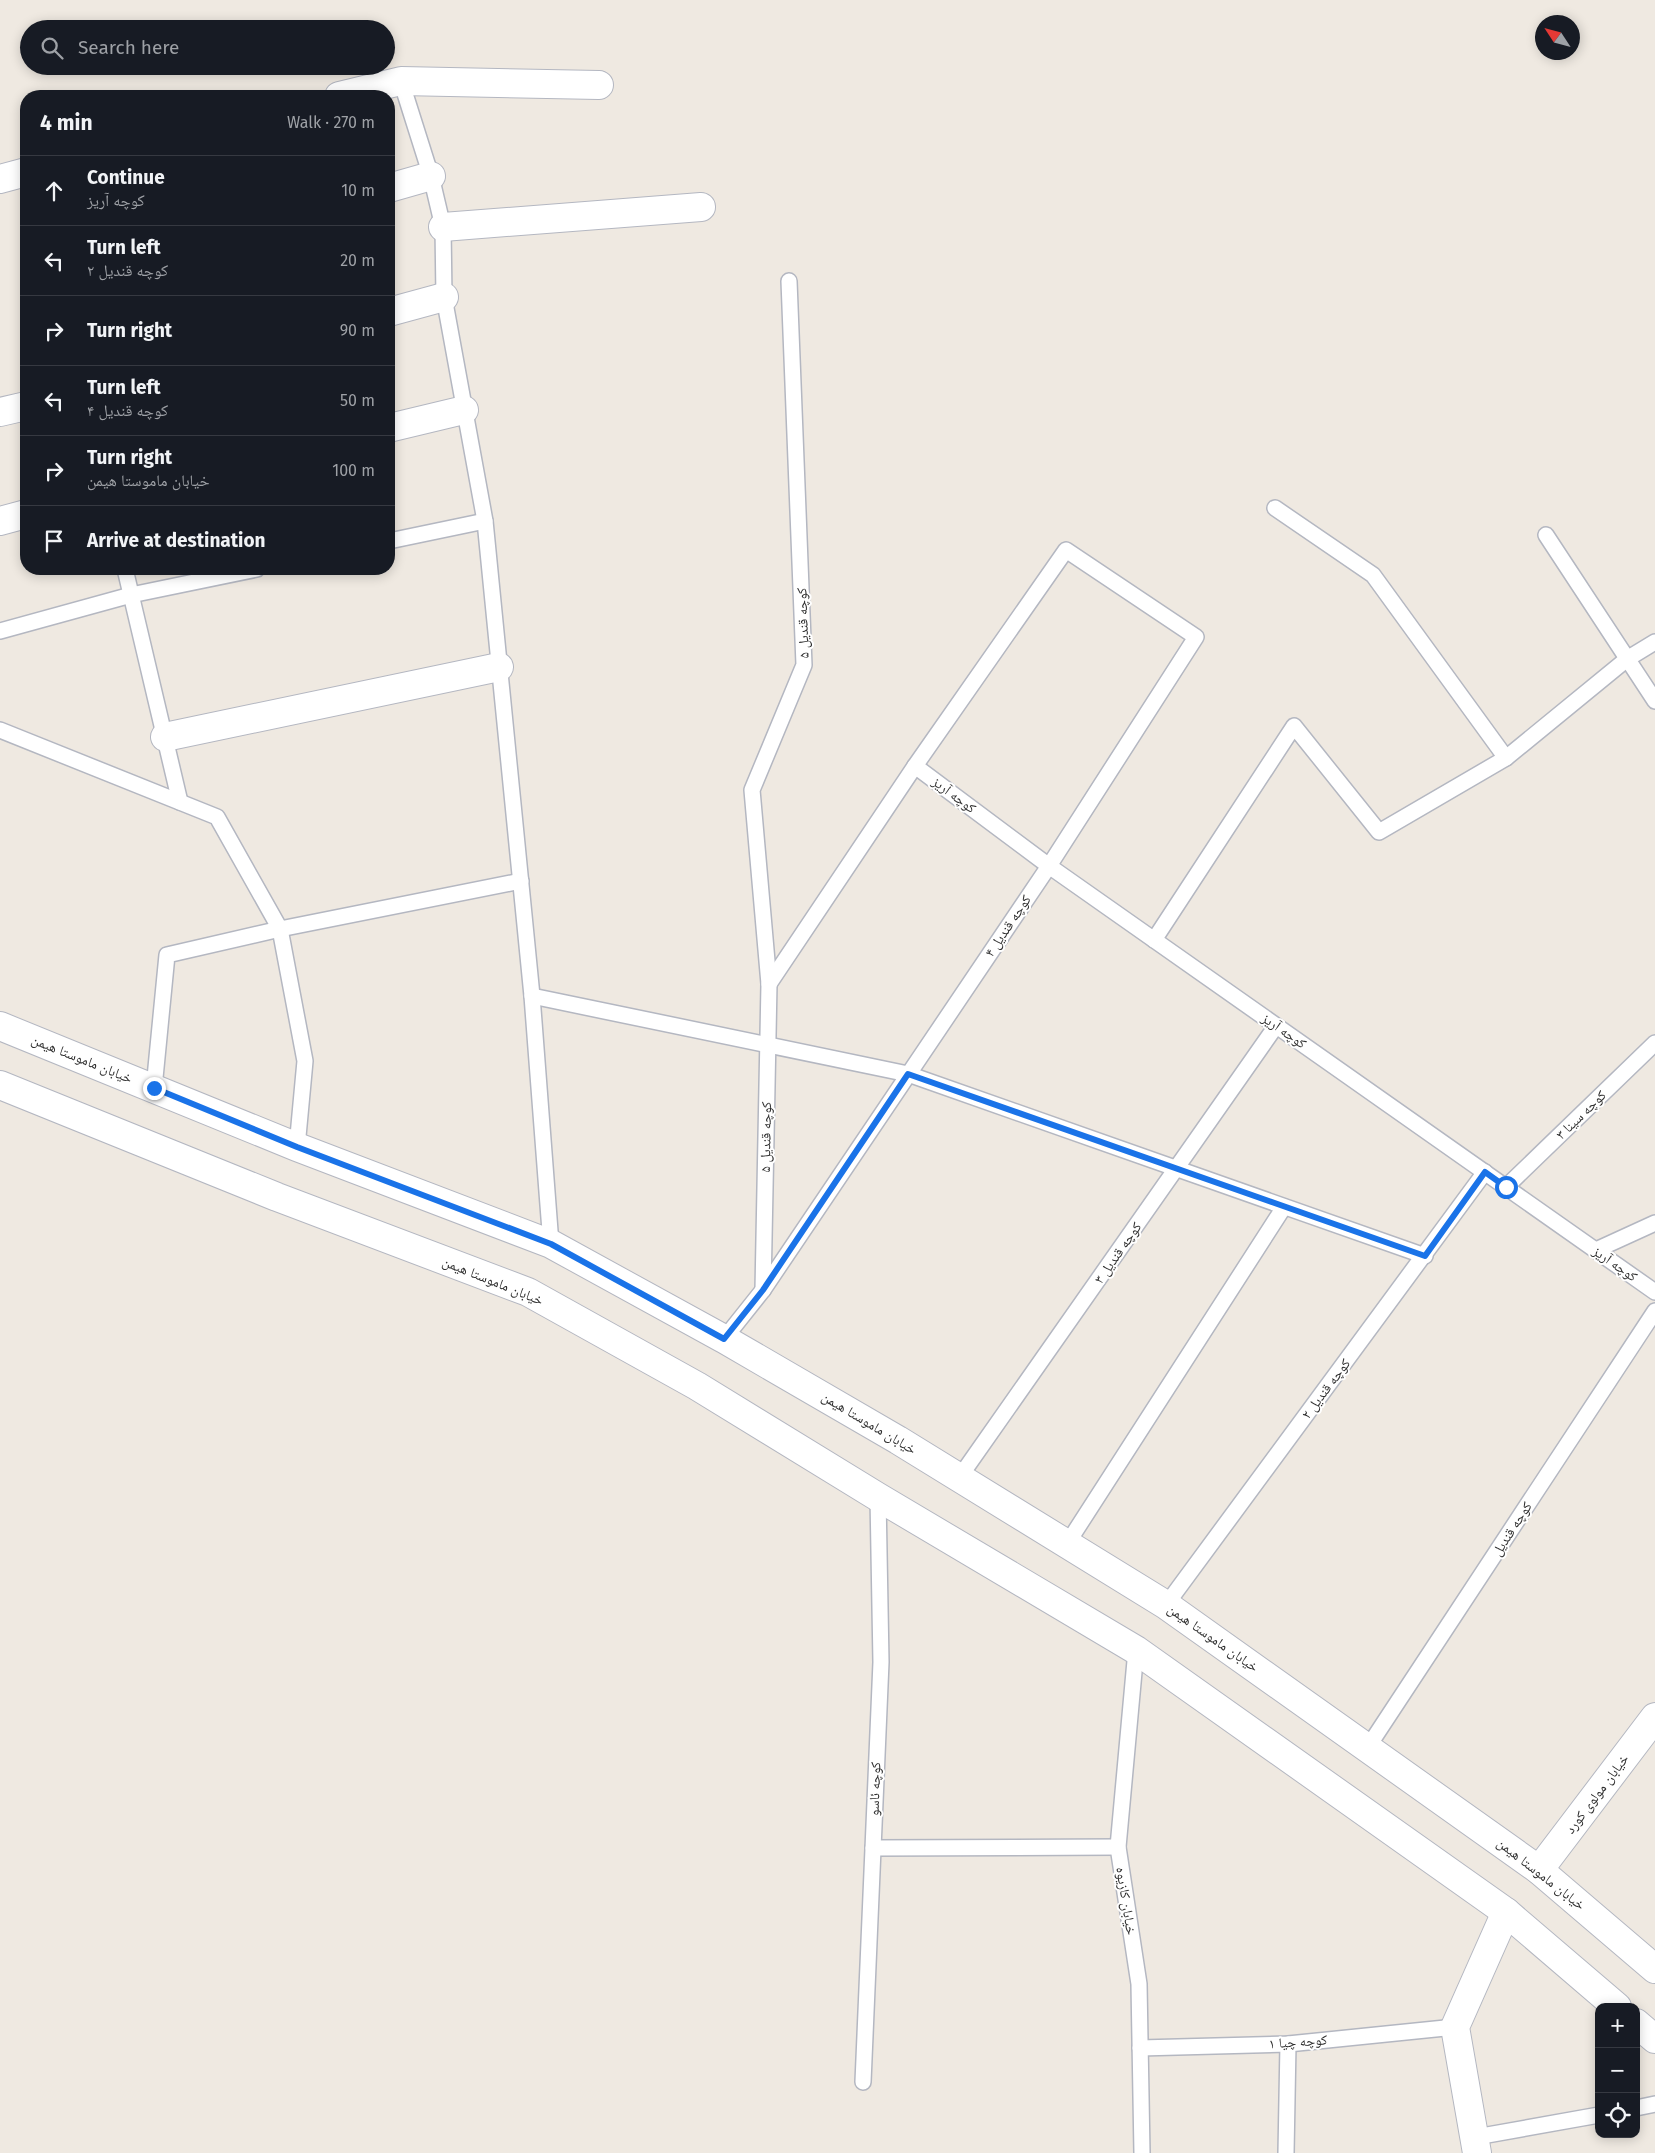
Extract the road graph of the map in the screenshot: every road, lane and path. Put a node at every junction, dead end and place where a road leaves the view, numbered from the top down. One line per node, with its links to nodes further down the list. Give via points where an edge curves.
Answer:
1 (401, 81): 2 (street); 3 (street); 5 (lane)
2 (599, 86)
3 (364, 90)
4 (20, 174): 6 (street)
5 (431, 176): 7 (street); 9 (lane)
6 (0, 179)
7 (395, 186)
8 (701, 207): 9 (street)
9 (443, 226): 11 (lane)
10 (789, 281): 40 (lane, کوچه قندیل ۵, via 804,665 752,790)
11 (444, 297): 12 (street); 14 (lane)
12 (395, 310)
13 (20, 407): 15 (street)
14 (464, 410): 16 (street); 20 (lane)
15 (0, 412)
16 (395, 427)
17 (1275, 508): 33 (lane, via 1373,575)
18 (20, 516): 19 (street)
19 (0, 521)
20 (485, 521): 22 (lane); 29 (lane)
21 (1546, 535): 28 (lane)
22 (395, 540)
23 (126, 575): 25 (lane)
24 (228, 575): 25 (lane)
25 (131, 595): 26 (lane); 32 (lane)
26 (0, 631)
27 (1655, 642): 28 (lane)
28 (1627, 659): 30 (lane); 33 (lane)
29 (499, 667): 32 (street); 37 (lane)
30 (1655, 701)
31 (0, 730): 35 (lane)
32 (165, 738): 35 (lane)
33 (1506, 758): 39 (lane, via 1379,832 1294,726)
34 (915, 766): 36 (lane, کوچه آریز); 36 (lane, کوچه قندیل ۴, via 1066,550 1196,637); 40 (lane)
35 (180, 802): 38 (lane, via 217,817)
36 (1049, 866): 39 (lane, کوچه آریز); 46 (lane, کوچه قندیل ۴)
37 (521, 881): 38 (lane); 41 (lane)
38 (280, 929): 48 (lane, via 167,955); 49 (lane, via 305,1061)
39 (1154, 940): 43 (lane, کوچه آریز)
40 (769, 984): 45 (lane, کوچه قندیل ۵)
41 (532, 996): 45 (lane); 55 (lane)
42 (0, 1026): 48 (street, خیابان ماموستا هیمن)
43 (1276, 1026): 50 (lane, کوچه قندیل ۳); 51 (lane, کوچه آریز)
44 (1655, 1043): 52 (lane, کوچه سینا ۳)
45 (768, 1046): 46 (lane); 58 (lane, کوچه قندیل ۵)
46 (908, 1074): 50 (lane); 58 (lane, کوچه قندیل ۴)
47 (0, 1085): 63 (street, خیابان ماموستا هیمن, via 277,1197 528,1292 697,1386)
48 (154, 1088): 49 (street, خیابان ماموستا هیمن)
49 (297, 1147): 55 (street, خیابان ماموستا هیمن)
50 (1177, 1169): 53 (lane); 62 (lane, کوچه قندیل ۳)
51 (1485, 1172): 52 (lane, کوچه آریز); 57 (lane, کوچه قندیل ۲)
52 (1506, 1187): 56 (lane, کوچه آریز)
53 (1284, 1206): 57 (lane); 64 (lane)
54 (1655, 1223): 56 (lane)
55 (551, 1244): 61 (street, خیابان ماموستا هیمن)
56 (1596, 1250): 59 (lane, کوچه آریز)
57 (1425, 1256): 65 (lane, کوچه قندیل ۲)
58 (763, 1290): 61 (lane, کوچه قندیل ۴)
59 (1655, 1292)
60 (1655, 1312): 68 (lane, کوچه قندیل)
61 (724, 1339): 62 (street, خیابان ماموستا هیمن)
62 (959, 1478): 64 (street, خیابان ماموستا هیمن)
63 (878, 1497): 66 (street, خیابان ماموستا هیمن); 70 (lane, کوچه ئاسو, via 881,1662)
64 (1067, 1544): 65 (street, خیابان ماموستا هیمن)
65 (1166, 1605): 68 (street, خیابان ماموستا هیمن)
66 (1136, 1650): 69 (lane, خیابان کازیوه); 72 (street, خیابان ماموستا هیمن)
67 (1655, 1718): 71 (street, خیابان مولوی کورد)
68 (1368, 1747): 71 (street, خیابان ماموستا هیمن)
69 (1118, 1847): 70 (lane); 79 (lane, خیابان کازیوه, via 1139,1984)
70 (873, 1848): 80 (lane, کوچه ئاسو)
71 (1539, 1870): 73 (street, خیابان ماموستا هیمن)
72 (1506, 1912): 74 (street, خیابان ماموستا هیمن); 75 (street)
73 (1655, 1969)
74 (1612, 2003)
75 (1455, 2027): 78 (lane, کوچه چیا ۱); 84 (street)
76 (1640, 2027): 77 (street)
77 (1655, 2040)
78 (1288, 2044): 79 (lane, کوچه چیا ۱); 86 (lane)
79 (1140, 2048): 85 (lane, خیابان کازیوه)
80 (863, 2082)
81 (1655, 2104): 82 (lane)
82 (1640, 2107)
83 (1595, 2116): 84 (lane)
84 (1476, 2145)
85 (1142, 2153)
86 (1286, 2153)

